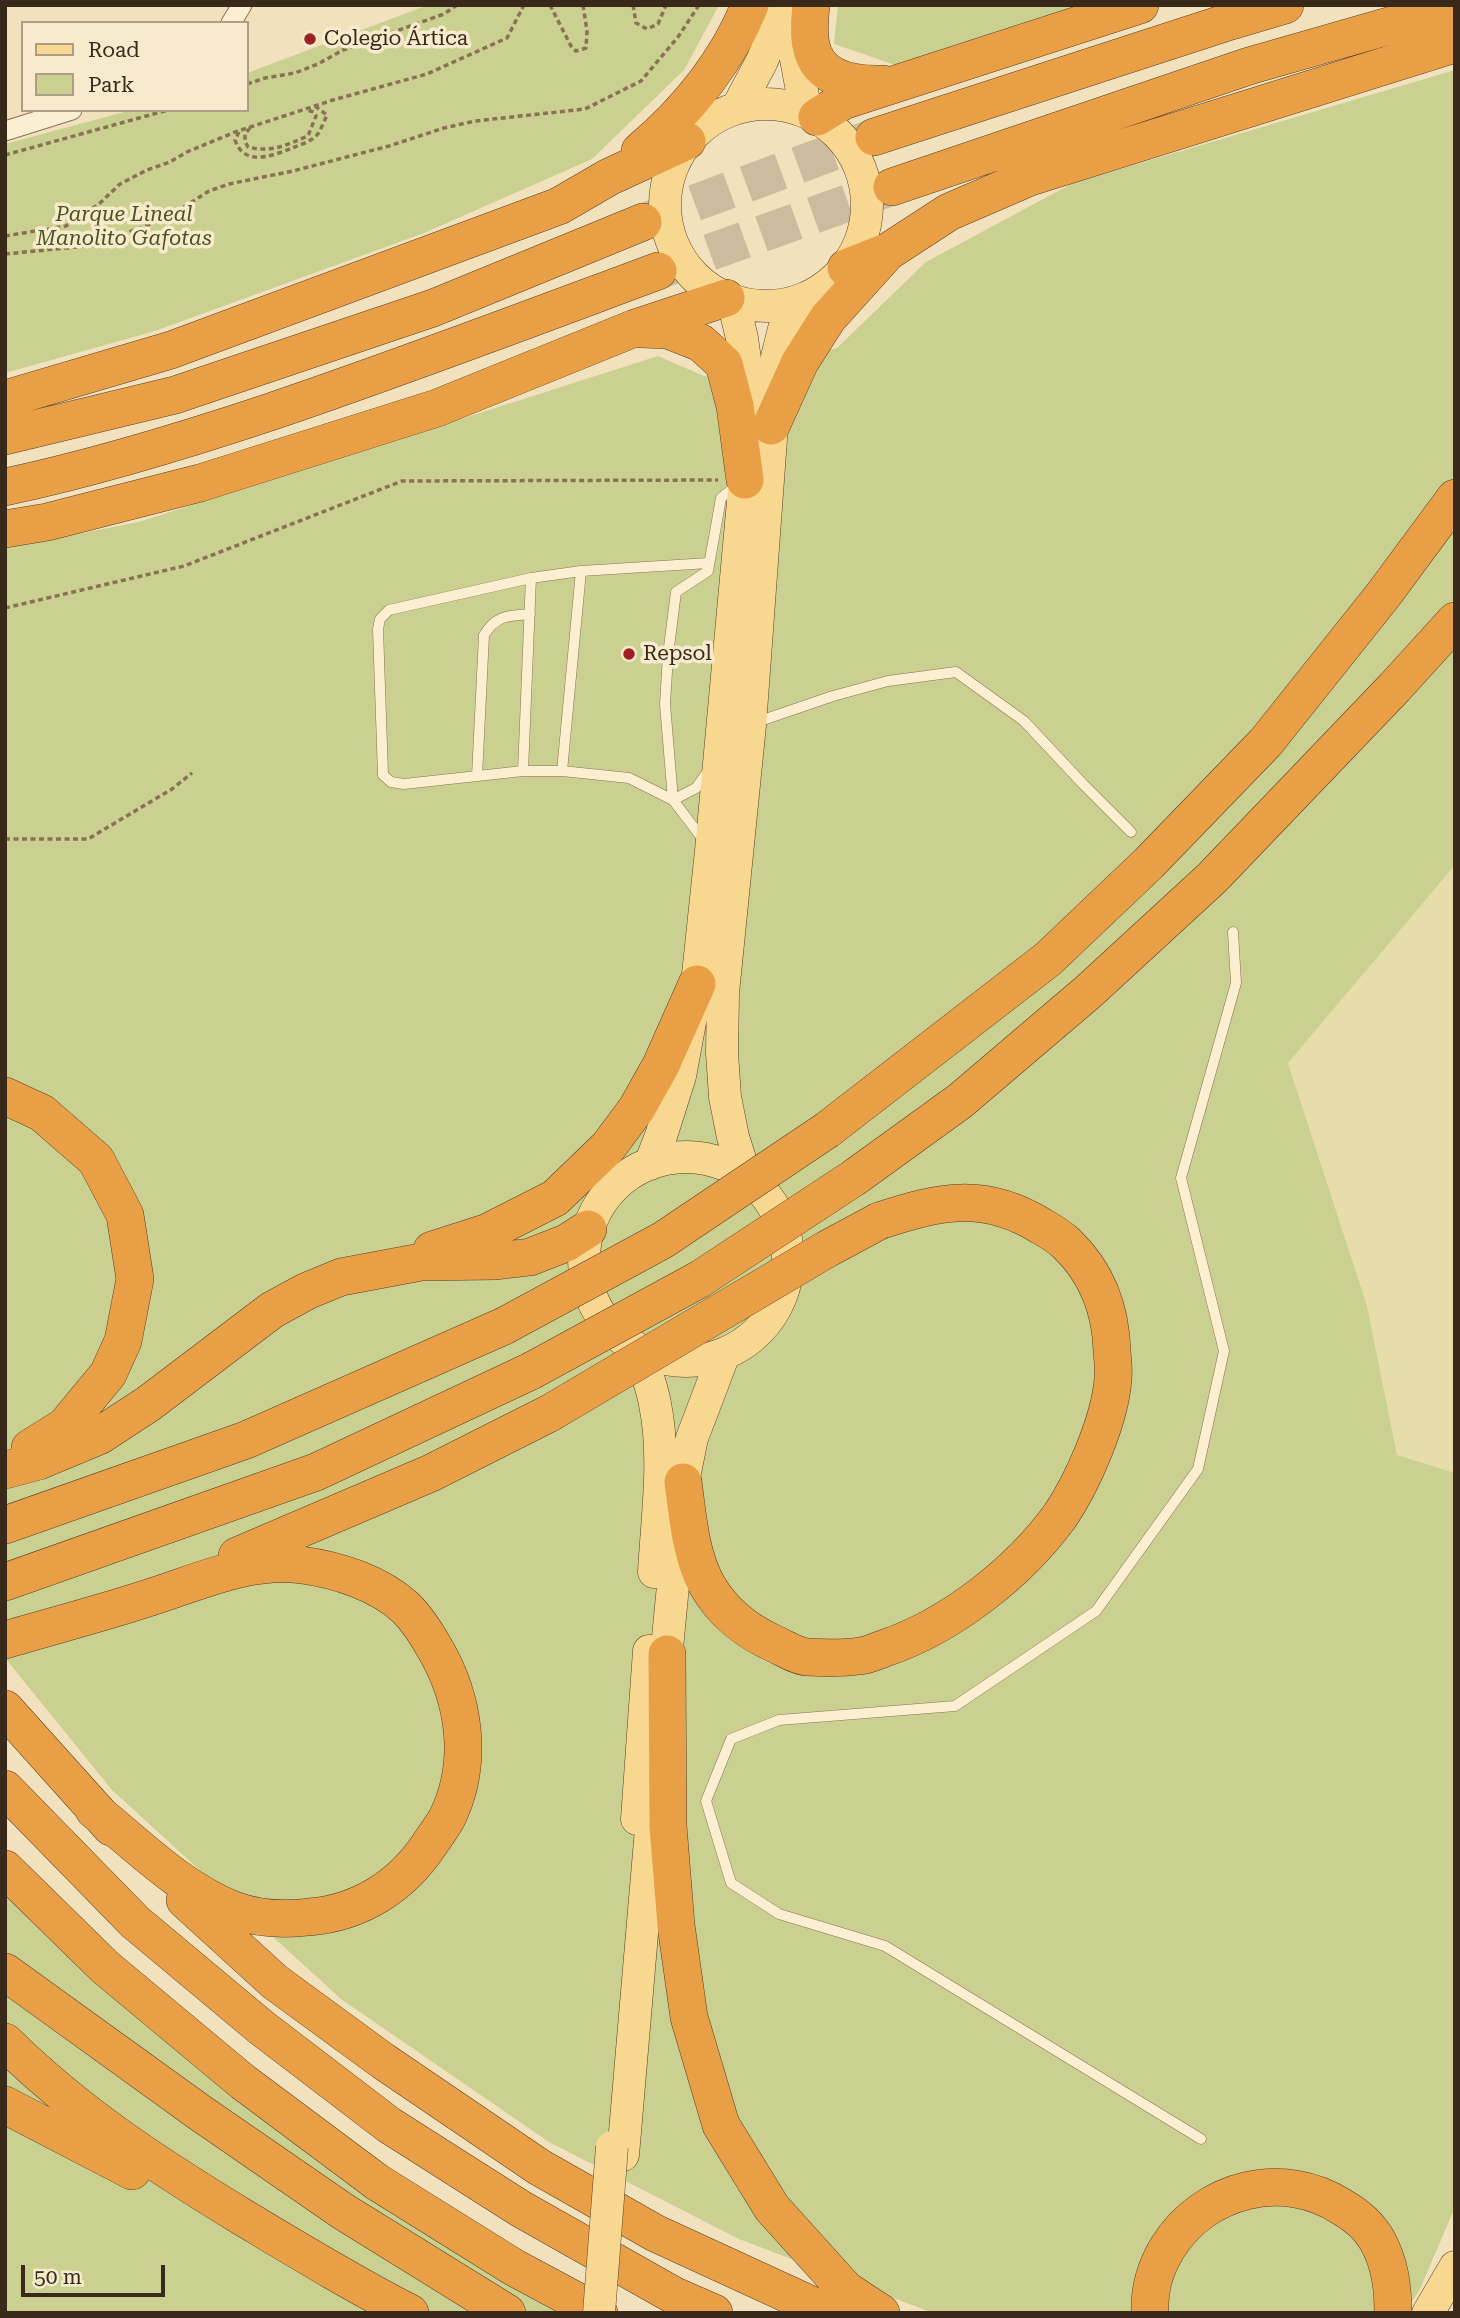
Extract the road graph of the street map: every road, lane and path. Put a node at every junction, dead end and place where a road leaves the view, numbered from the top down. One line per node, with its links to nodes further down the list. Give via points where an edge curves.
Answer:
1 (242, 5): 16 (street)
2 (457, 5): 18 (path, via 295,73)
3 (524, 5): 20 (path, via 508,38 427,74)
4 (550, 5): 5 (path, via 572,48 582,51 588,42)
5 (583, 5)
6 (633, 5): 7 (path, via 636,23 647,29 658,24)
7 (666, 5)
8 (699, 5): 37 (path, via 641,81 585,109 444,128 293,171 229,184 168,217 96,245)
9 (750, 5): 32 (highway, via 713,75 667,128)
10 (778, 5): 21 (main road, via 774,32)
11 (799, 5): 25 (main road, via 796,59)
12 (810, 5): 19 (highway, via 811,48 823,68 850,83)
13 (1140, 5): 19 (highway)
14 (1284, 5): 29 (highway)
15 (1455, 7): 33 (highway, via 1249,66)
16 (233, 21)
17 (1455, 44): 36 (highway, via 1030,177 949,212)
18 (248, 84)
19 (902, 84): 25 (highway)
20 (314, 106): 22 (path); 27 (path, via 327,115 317,134 271,156 245,156 235,140)
21 (737, 108): 25 (main road, via 777,104); 30 (main road, via 708,121)
22 (305, 109): 26 (path); 26 (path, via 316,116 308,136 283,146 264,151 248,147 245,134)
23 (66, 112): 28 (street)
24 (161, 112): 31 (path)
25 (812, 114): 38 (main road, via 839,134 860,165 868,201 865,231)
26 (252, 127): 27 (path)
27 (240, 130): 35 (path, via 120,184 66,226)
28 (5, 131)
29 (874, 137)
30 (687, 141): 32 (highway); 40 (main road, via 671,169 664,199 672,243 690,272)
31 (5, 155)
32 (608, 177): 43 (highway, via 559,206 197,340)
33 (891, 187)
34 (643, 222): 45 (highway, via 432,308 187,391)
35 (5, 236)
36 (889, 251): 38 (highway); 44 (highway, via 828,318 800,362)
37 (5, 254)
38 (846, 268): 41 (main road, via 824,288)
39 (658, 271): 47 (highway, via 365,380 200,435)
40 (729, 299): 41 (main road, via 764,306); 42 (highway); 46 (main road, via 748,381)
41 (801, 300): 44 (main road, via 784,329 777,357)
42 (635, 328): 46 (highway, via 668,330 701,343 724,364); 49 (highway, via 424,412 200,483)
43 (5, 399)
44 (771, 426): 56 (main road)
45 (5, 436)
46 (745, 480): 50 (lane, via 721,498); 53 (path, via 402,481 184,566); 57 (main road)
47 (5, 487)
48 (1455, 498): 78 (highway, bridge, via 1266,742 1148,864 1048,960 827,1130 663,1240 504,1325 246,1440)
49 (5, 529)
50 (709, 563): 51 (lane); 62 (lane, via 708,572 676,592 665,704)
51 (581, 572): 52 (lane); 59 (lane)
52 (531, 578): 54 (lane); 61 (lane, via 389,610 380,619 383,775 391,782 404,783)
53 (5, 608)
54 (530, 614): 58 (lane); 61 (lane, via 491,622 484,635)
55 (1455, 621): 79 (highway, bridge, via 1202,887 960,1101 855,1177 700,1279 531,1371 316,1472)
56 (750, 724): 63 (lane, via 888,681 956,672 1024,721); 70 (main road, via 723,993 722,1053 725,1097)
57 (719, 757): 62 (lane, via 696,788); 65 (main road)
58 (523, 771): 59 (lane); 61 (lane)
59 (562, 771): 62 (lane, via 629,778)
60 (192, 773): 64 (path, via 88,839)
61 (477, 776)
62 (673, 800): 65 (lane)
63 (1131, 832)
64 (5, 839)
65 (711, 851): 67 (main road)
66 (1233, 932): 90 (lane, via 1236,983 1181,1178 1224,1351 1198,1469 1096,1611 955,1706 779,1720 730,1739 706,1801 732,1883 779,1914 886,1945)
67 (696, 984): 69 (main road, via 680,1076); 72 (highway, via 637,1108 608,1147 555,1198 488,1232)
68 (5, 1097): 75 (highway, via 42,1113 96,1160 125,1215 135,1279 123,1341 108,1374 65,1426)
69 (650, 1164): 70 (main road, via 677,1158 708,1159); 71 (main road, via 611,1189)
70 (745, 1175): 74 (main road, via 765,1195 783,1229 787,1267 783,1292 768,1322 747,1343)
71 (588, 1229): 72 (highway, via 530,1257 421,1262); 73 (main road, via 584,1266 593,1301 614,1332)
72 (341, 1277): 76 (highway, via 272,1310 99,1436)
73 (639, 1352): 74 (main road, via 696,1360); 91 (main road, via 655,1404 659,1484)
74 (724, 1354): 77 (main road, via 692,1438)
75 (5, 1463)
76 (5, 1470)
77 (683, 1482): 80 (highway, bridge, via 693,1550 707,1584 728,1614 759,1637 805,1657 862,1656 906,1641 951,1618 1013,1569 1060,1515 1103,1425 1113,1379 1112,1336 1104,1297 1083,1260 1062,1239 1014,1211 978,1203 922,1207 879,1221 550,1413 431,1473 268,1545); 82 (main road)
78 (5, 1525)
79 (16, 1579)
80 (59, 1624): 81 (highway); 85 (highway, via 236,1569 302,1565 337,1573 374,1586 420,1623 446,1668 463,1721 464,1756 458,1787 447,1818 418,1862 379,1896 328,1916 264,1918 235,1911 161,1865)
81 (5, 1640)
82 (667, 1654): 91 (main road); 100 (highway, via 668,1826 676,1925 689,2017 721,2125 772,2208 846,2290)
83 (5, 1709): 85 (highway)
84 (5, 1788): 98 (highway, via 135,1922 262,2028 389,2125 521,2209 675,2296)
85 (94, 1810): 99 (highway, via 275,1982 383,2061 540,2167 643,2226)
86 (5, 1869): 96 (highway, via 116,1976 243,2082 366,2174 515,2268)
87 (5, 1972): 95 (highway, via 344,2212)
88 (5, 2042): 93 (highway, via 104,2128)
89 (5, 2105): 93 (highway)
90 (1201, 2139)
91 (617, 2151): 96 (main road, bridge); 97 (main road)
92 (1455, 2267): 103 (main road)
93 (352, 2283): 94 (highway)
94 (410, 2313)
95 (507, 2313)
96 (599, 2313)
97 (610, 2313)
98 (714, 2313)
99 (829, 2313)
100 (881, 2313)
101 (1150, 2313): 102 (highway, via 1157,2265 1176,2235 1209,2206 1260,2187 1292,2187 1326,2196 1363,2222 1387,2263)
102 (1393, 2313)
103 (1428, 2313)

